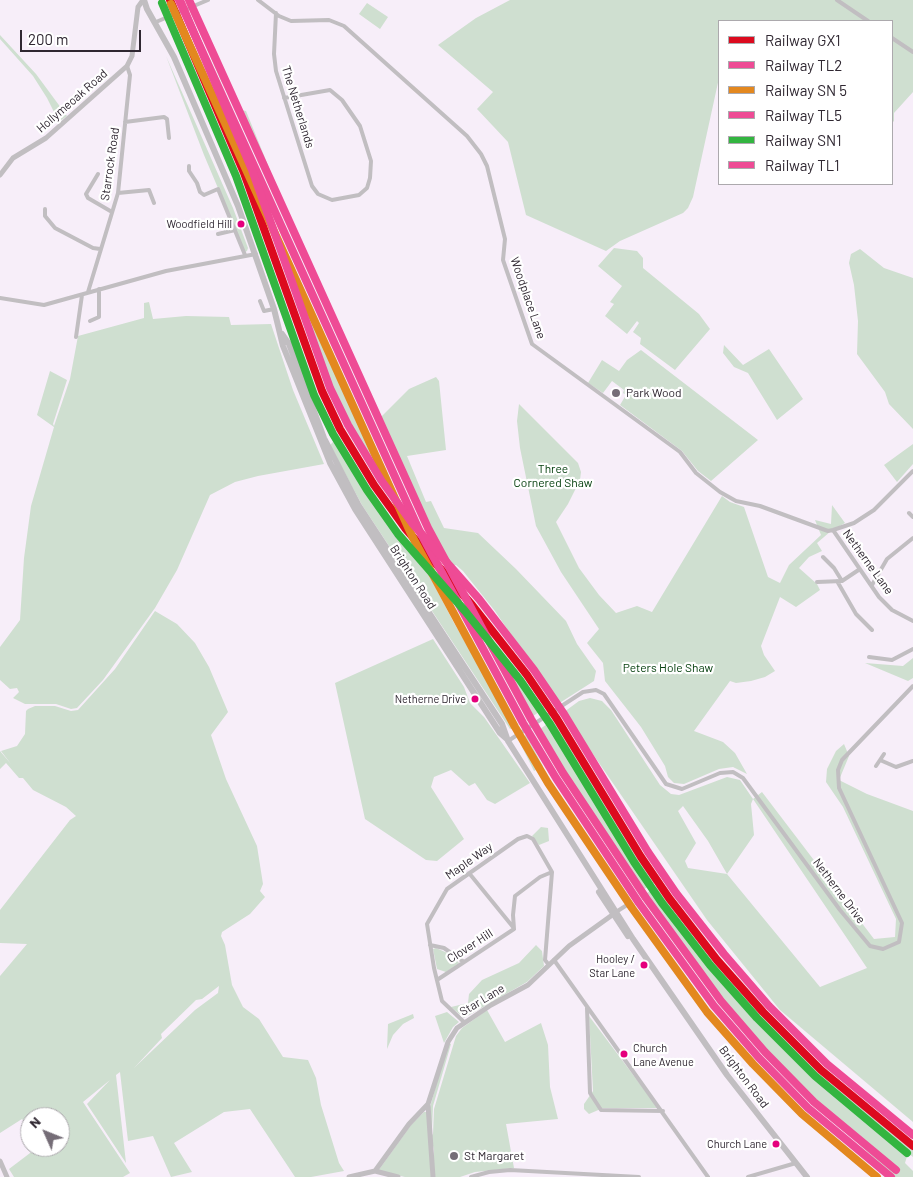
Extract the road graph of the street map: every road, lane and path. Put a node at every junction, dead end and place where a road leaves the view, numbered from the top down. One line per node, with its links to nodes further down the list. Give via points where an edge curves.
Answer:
1 (208, 0): 6 (street)
2 (258, 0): 5 (street, Woodplace Lane)
3 (837, 0): 7 (street)
4 (145, 2): 6 (highway, Brighton Road); 10 (street, via 138,7)
5 (276, 14): 11 (street, The Netherlands, via 274,54); 37 (street, Woodplace Lane, via 291,21 330,20 344,26 449,119 482,154 505,239 503,260 535,347 680,452 696,473 729,498)
6 (154, 19): 24 (highway, Brighton Road, via 188,90)
7 (867, 20)
8 (893, 39): 9 (street)
9 (913, 52)
10 (128, 66): 12 (street, Starrock Road); 16 (street, Hollymeoak Road, via 46,138 13,158)
11 (284, 98): 11 (street, The Netherlands, via 312,186 325,199 359,195 367,188 372,161 360,126 342,100 330,90)
12 (125, 122): 13 (street, via 164,116); 17 (street, Starrock Road)
13 (168, 138)
14 (189, 166): 21 (street, via 204,197 218,189)
15 (98, 174): 20 (street, via 84,193)
16 (0, 175)
17 (118, 193): 18 (street, via 149,190); 20 (street, Starrock Road)
18 (154, 203)
19 (45, 209): 23 (street, via 45,216 55,228)
20 (112, 212): 23 (street, Starrock Road)
21 (235, 230): 22 (street); 25 (street)
22 (218, 234)
23 (100, 249): 27 (street, Starrock Road)
24 (256, 254): 25 (street); 31 (highway, Brighton Road)
25 (245, 256): 26 (street, via 166,271)
26 (99, 289): 27 (street); 32 (street, via 99,317)
27 (88, 292): 28 (street)
28 (82, 295): 29 (street, via 44,305); 33 (street)
29 (0, 298)
30 (260, 301): 31 (street, via 264,311)
31 (274, 309): 50 (highway, Brighton Road, via 324,438 359,506 503,726)
32 (90, 321)
33 (76, 336)
34 (913, 471): 37 (street, via 874,510 854,523)
35 (909, 513): 36 (street)
36 (913, 517)
37 (833, 530): 40 (street, Netherne Lane)
38 (913, 538): 44 (street, via 887,558)
39 (822, 557): 42 (street)
40 (860, 569): 42 (street); 44 (street, Netherne Lane)
41 (837, 581): 42 (street); 43 (street); 46 (street, via 856,614)
42 (842, 581)
43 (817, 582)
44 (872, 585): 45 (street, Netherne Lane, via 892,610)
45 (913, 622)
46 (872, 630)
47 (913, 648): 48 (street, via 892,660)
48 (869, 657)
49 (913, 686): 50 (street, Netherne Drive, via 842,760 838,770 839,788 902,923 899,942 883,949 870,946 840,910 743,778 733,772 720,773 676,789 666,784 604,694 596,690 583,692)
50 (508, 741): 58 (highway, Brighton Road)
51 (884, 754): 52 (street)
52 (880, 760): 53 (street, via 896,767); 54 (street)
53 (913, 761)
54 (876, 766)
55 (552, 872): 56 (street, Maple Way, via 532,839 526,836); 59 (street, via 515,896); 63 (street, via 545,955)
56 (469, 873): 59 (street); 60 (street, Maple Way, via 446,889 427,924)
57 (627, 905): 58 (street)
58 (614, 913): 61 (street, Star Lane, via 585,932); 70 (highway, Brighton Road, via 722,1069)
59 (514, 929): 62 (street, Clover Hill)
60 (430, 946): 62 (street, via 444,948); 64 (street, Maple Way)
61 (554, 960): 63 (street, Star Lane); 65 (street)
62 (464, 962): 64 (street, Clover Hill)
63 (549, 966): 66 (street, Star Lane, via 528,985)
64 (437, 980): 66 (street, Maple Way, via 444,1005)
65 (586, 1008): 68 (street); 68 (street, via 590,1093 601,1110)
66 (464, 1022): 67 (street, Star Lane, via 451,1036)
67 (428, 1105): 71 (street, via 409,1124); 75 (street, Star Lane)
68 (663, 1111): 78 (street)
69 (0, 1161): 72 (street)
70 (796, 1164): 79 (street); 80 (highway, Brighton Road)
71 (375, 1171): 73 (street); 74 (street)
72 (7, 1177)
73 (349, 1177)
74 (398, 1177)
75 (433, 1177)
76 (471, 1177): 77 (street, via 510,1170)
77 (639, 1177)
78 (708, 1177)
79 (748, 1177)
80 (807, 1177)

